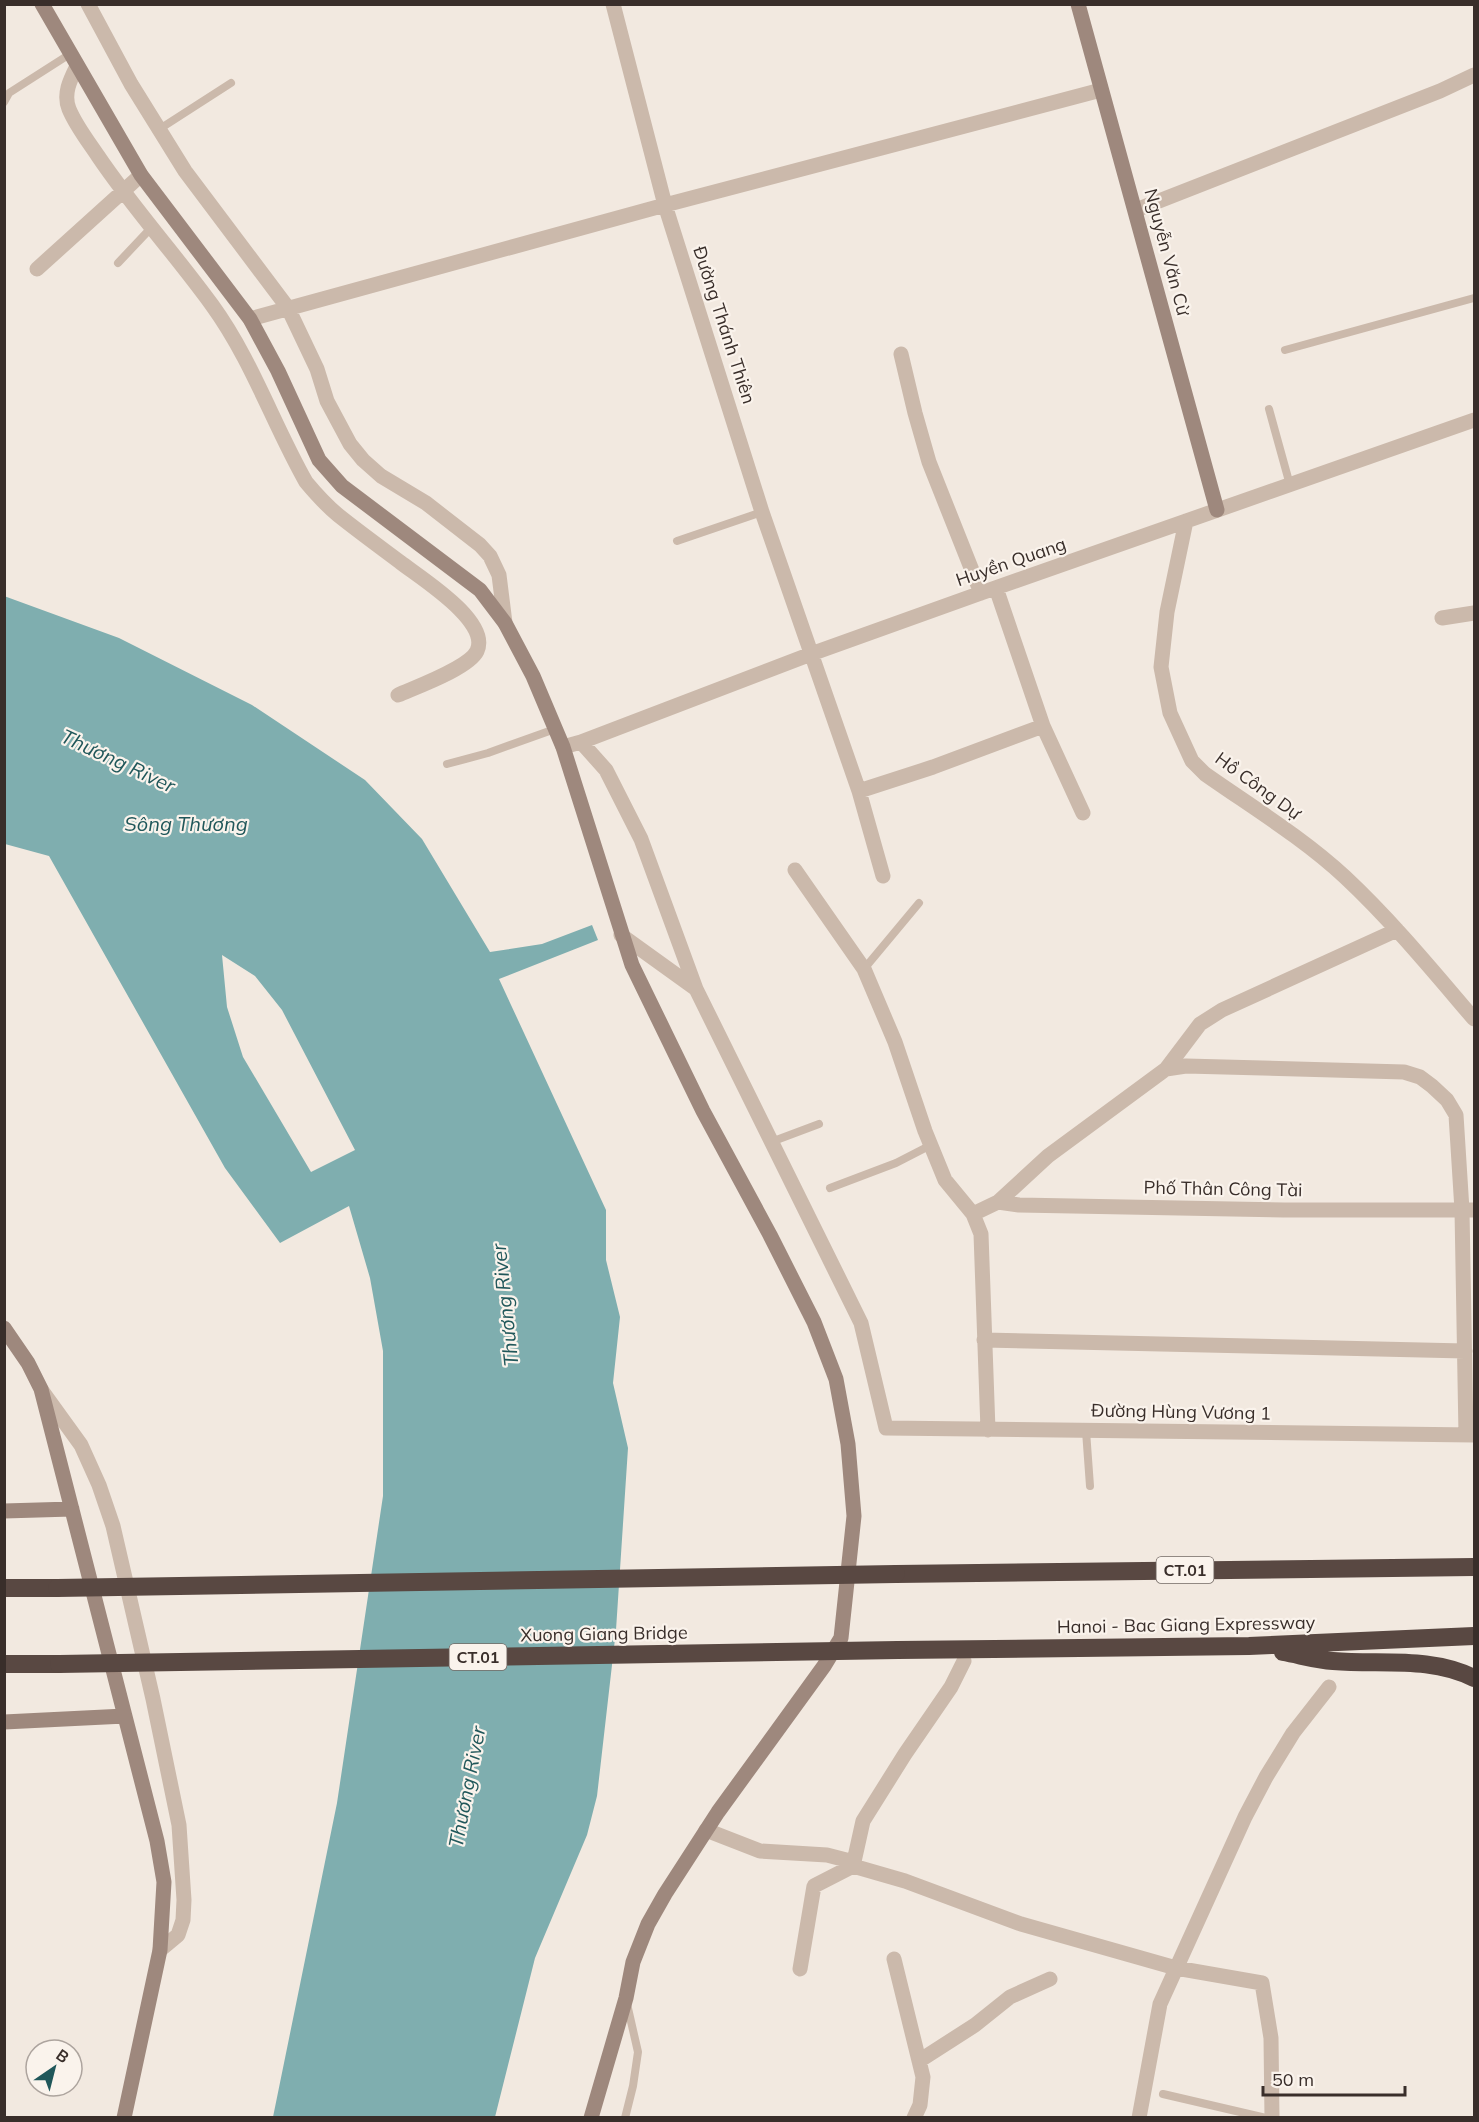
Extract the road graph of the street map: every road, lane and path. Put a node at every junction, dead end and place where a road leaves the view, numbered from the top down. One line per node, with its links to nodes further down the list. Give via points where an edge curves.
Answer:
1 (42, 4): 5 (street)
2 (88, 4): 10 (street)
3 (613, 4): 13 (street, Đường Thánh Thiên)
4 (1078, 4): 8 (street, Nguyễn Văn Cừ)
5 (73, 60): 9 (lane, via 9,93); 11 (street); 12 (street, via 69,108)
6 (1474, 75): 14 (street)
7 (231, 83): 10 (lane)
8 (1101, 90): 13 (street); 14 (street, Nguyễn Văn Cừ)
9 (4, 102)
10 (158, 129): 19 (street)
11 (141, 176): 12 (street); 20 (street)
12 (123, 192): 15 (street); 17 (street)
13 (665, 205): 19 (street); 27 (street, Đường Thánh Thiên)
14 (1136, 210): 26 (street, Nguyễn Văn Cừ)
15 (151, 228): 16 (lane); 36 (street, via 231,333 312,490 339,516 447,596 477,634 479,645 465,664)
16 (118, 263)
17 (38, 269)
18 (1474, 298): 21 (lane)
19 (288, 308): 20 (street); 34 (street, via 317,369 327,401 356,452 381,476 426,503 480,545 499,575)
20 (250, 319): 34 (street, via 328,472 480,590)
21 (1285, 351)
22 (901, 354): 31 (street, via 929,462)
23 (1269, 409): 25 (lane)
24 (1474, 420): 25 (street, Huyền Quang)
25 (1290, 484): 26 (street, Huyền Quang)
26 (1217, 510): 28 (street, Huyền Quang)
27 (762, 512): 29 (lane); 35 (street, Đường Thánh Thiên)
28 (1186, 521): 30 (street, Huyền Quang); 47 (street, Hồ Công Dự, via 1167,612 1161,668 1170,713 1192,761 1312,849)
29 (677, 541)
30 (996, 588): 31 (street, Huyền Quang); 37 (street)
31 (981, 593): 35 (street, Huyền Quang)
32 (1474, 613): 33 (street)
33 (1442, 618)
34 (505, 623): 38 (street)
35 (811, 654): 39 (street, Huyền Quang); 42 (street, Đường Thánh Thiên)
36 (398, 695)
37 (1043, 726): 42 (street); 43 (street)
38 (555, 729): 40 (street); 41 (lane)
39 (581, 742): 40 (street, Huyền Quang); 50 (street, via 606,770 641,839)
40 (563, 747): 48 (street)
41 (447, 764)
42 (859, 791): 45 (street, Đường Thánh Thiên)
43 (1083, 813)
44 (795, 870): 49 (street)
45 (883, 876)
46 (919, 903): 49 (lane)
47 (1397, 930): 51 (street, Hồ Công Dự); 52 (street, via 1222,1010 1200,1024)
48 (621, 935): 50 (street); 81 (street, via 660,1026 814,1322 836,1380 848,1444 854,1516 841,1638)
49 (864, 969): 55 (street, via 895,1042)
50 (696, 989): 54 (street)
51 (1474, 1019)
52 (1166, 1069): 57 (street, via 1048,1155); 58 (street, via 1186,1066 1404,1072 1420,1077 1446,1100 1456,1115)
53 (819, 1124): 54 (lane)
54 (771, 1142): 64 (street, Đường Hùng Vương 1, via 861,1323 887,1428)
55 (931, 1145): 56 (lane); 59 (street, via 945,1180)
56 (830, 1188)
57 (998, 1202): 58 (street, Phố Thân Công Tài, via 1226,1209); 59 (street)
58 (1468, 1210): 62 (street)
59 (973, 1214): 61 (street, via 981,1234)
60 (4, 1328): 63 (street)
61 (984, 1340): 62 (street); 64 (street)
62 (1465, 1351): 66 (street)
63 (41, 1389): 68 (street); 83 (street, via 81,1444 99,1485 113,1527 153,1699 179,1825 184,1900 178,1935)
64 (988, 1430): 65 (street, Đường Hùng Vương 1)
65 (1086, 1431): 66 (street, Đường Hùng Vương 1); 67 (lane)
66 (1470, 1435)
67 (1090, 1486)
68 (72, 1509): 69 (street); 79 (street)
69 (4, 1511)
70 (1474, 1567): 71 (highway, CT.01, bridge)
71 (4, 1588)
72 (1474, 1636): 73 (highway, Hanoi - Bac Giang Expressway / CT.01)
73 (1249, 1646): 74 (highway, Hanoi - Bac Giang Expressway / CT.01); 77 (highway, via 1333,1661 1409,1661)
74 (898, 1650): 76 (highway, Xuong Giang Bridge / CT.01, bridge)
75 (964, 1661): 82 (street, via 863,1821)
76 (4, 1664)
77 (1474, 1678)
78 (1329, 1687): 85 (street, via 1293,1733 1266,1777)
79 (125, 1716): 80 (street); 83 (street, via 164,1882)
80 (4, 1722)
81 (706, 1830): 82 (street, via 760,1851 827,1856); 88 (street, via 648,1924 633,1962)
82 (854, 1864): 85 (street, via 1021,1924); 86 (street, via 814,1886)
83 (160, 1950): 91 (street)
84 (894, 1959): 89 (street)
85 (1176, 1968): 95 (street, via 1160,2004); 97 (street, via 1262,1983 1271,2038)
86 (800, 1969)
87 (1050, 1979): 89 (street, via 1010,1997)
88 (626, 1998): 92 (street); 93 (lane, via 638,2052)
89 (919, 2061): 94 (street, via 922,2091)
90 (1163, 2094): 96 (lane)
91 (124, 2118)
92 (591, 2118)
93 (625, 2118)
94 (914, 2118)
95 (1139, 2118)
96 (1266, 2118)
97 (1272, 2118)

